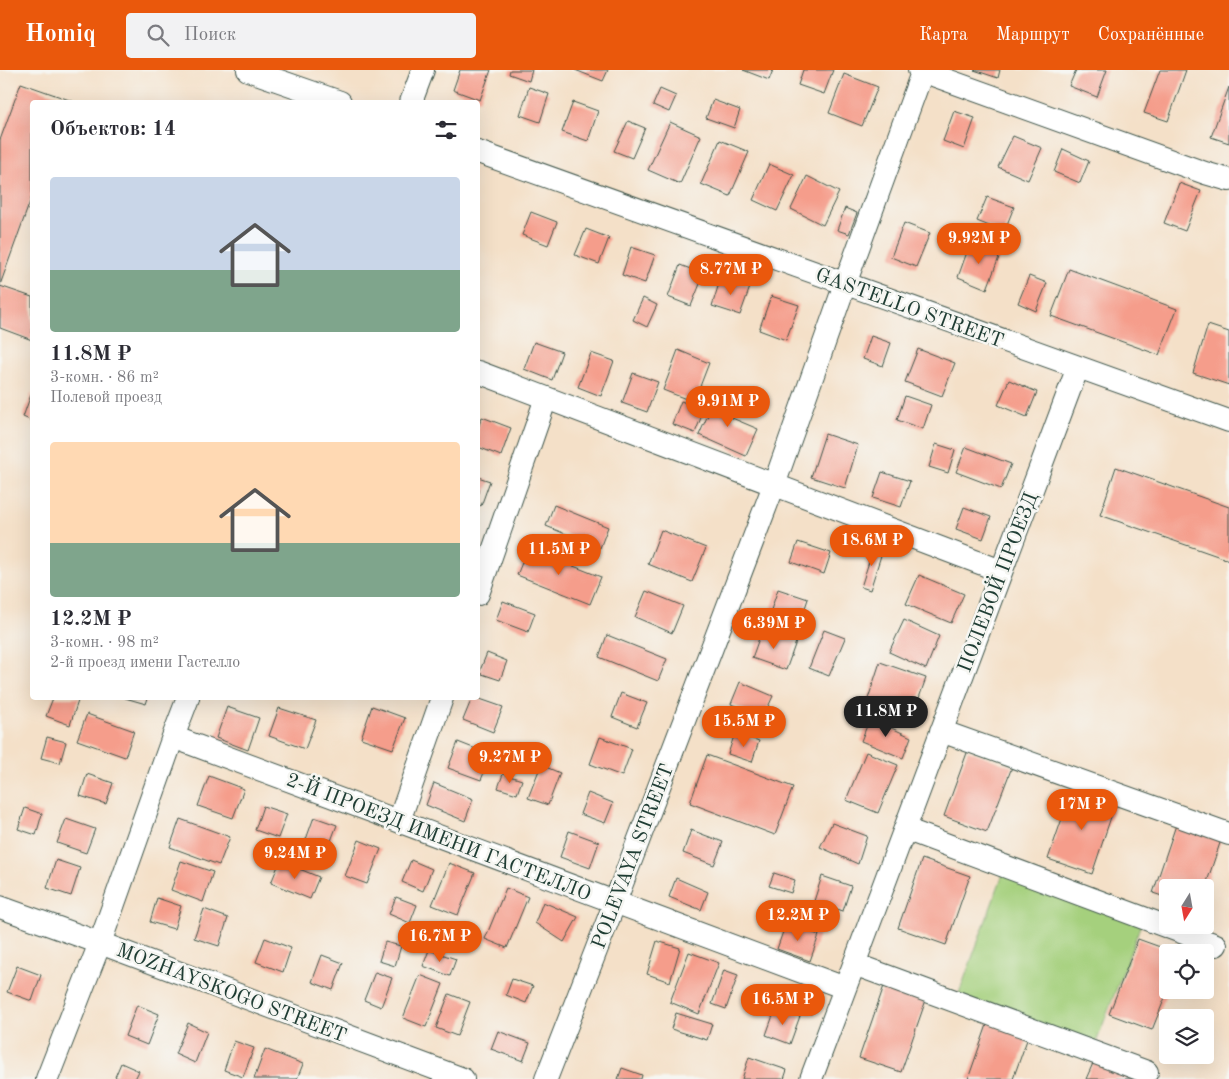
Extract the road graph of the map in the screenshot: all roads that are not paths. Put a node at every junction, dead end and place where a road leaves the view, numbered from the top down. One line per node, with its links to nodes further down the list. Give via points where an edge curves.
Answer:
1 (248, 70): 4 (street)
2 (422, 70): 5 (street)
3 (922, 70): 7 (street); 8 (street, POLEVAYA STREET)
4 (334, 100)
5 (412, 100)
6 (480, 153): 8 (street, GASTELLO STREET)
7 (1229, 180)
8 (845, 284): 9 (street, GASTELLO STREET); 13 (street, POLEVAYA STREET)
9 (1078, 367): 12 (street, GASTELLO STREET); 14 (street, ПОЛЕВОЙ ПРОЕЗД)
10 (480, 373): 11 (street)
11 (546, 398): 13 (street); 15 (street)
12 (1229, 421)
13 (774, 485): 14 (street); 23 (street, POLEVAYA STREET)
14 (1001, 571): 18 (street, ПОЛЕВОЙ ПРОЕЗД)
15 (480, 588)
16 (187, 700): 19 (street)
17 (441, 700): 20 (street)
18 (941, 731): 21 (street, ПОЛЕВОЙ ПРОЕЗД); 22 (street)
19 (173, 737): 20 (street, 2-Й ПРОЕЗД ИМЕНИ ГАСТЕЛЛО); 25 (street)
20 (399, 821): 23 (street, 2-Й ПРОЕЗД ИМЕНИ ГАСТЕЛЛО)
21 (905, 829): 26 (street); 27 (street, ПОЛЕВОЙ ПРОЕЗД)
22 (1229, 834)
23 (616, 902): 28 (street, 2-Й ПРОЕЗД ИМЕНИ ГАСТЕЛЛО); 32 (street, POLEVAYA STREET)
24 (0, 907): 25 (street, MOZHAYSKOGO STREET)
25 (100, 943): 30 (street); 31 (street, MOZHAYSKOGO STREET)
26 (1216, 945)
27 (854, 964): 28 (street, ПОЛЕВОЙ ПРОЕЗД); 29 (street)
28 (844, 988): 33 (street, ПОЛЕВОЙ ПРОЕЗД)
29 (1147, 1072)
30 (48, 1079)
31 (463, 1079)
32 (546, 1079)
33 (811, 1079)

